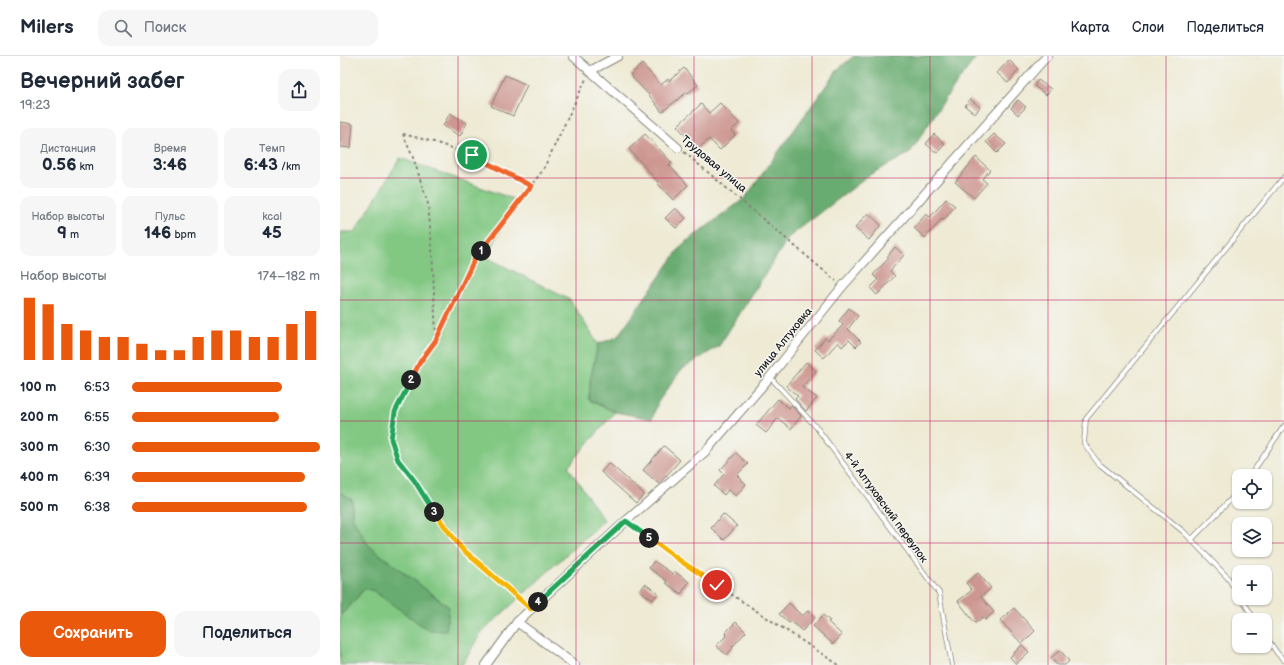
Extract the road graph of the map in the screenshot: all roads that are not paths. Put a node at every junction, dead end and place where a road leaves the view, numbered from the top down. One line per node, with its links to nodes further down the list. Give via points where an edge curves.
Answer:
1 (573, 56): 4 (street, Трудовая улица)
2 (618, 56): 4 (street)
3 (1047, 56): 7 (street, улица Алтуховка, via 842,287)
4 (590, 71): 5 (street, Трудовая улица)
5 (678, 148)
6 (1284, 177): 11 (lane, via 1086,418 1084,443 1098,463)
7 (770, 377): 13 (street, улица Алтуховка, via 706,451); 18 (lane, 4-й Алтуховский переулок, via 817,428 939,593)
8 (1284, 426): 9 (lane)
9 (1255, 469)
10 (1232, 498): 11 (lane)
11 (1191, 540): 12 (lane)
12 (1232, 584)
13 (517, 622): 16 (street, улица Алтуховка); 17 (street)
14 (1272, 646): 15 (lane)
15 (1284, 660)
16 (486, 665)
17 (575, 665)
18 (952, 665)

